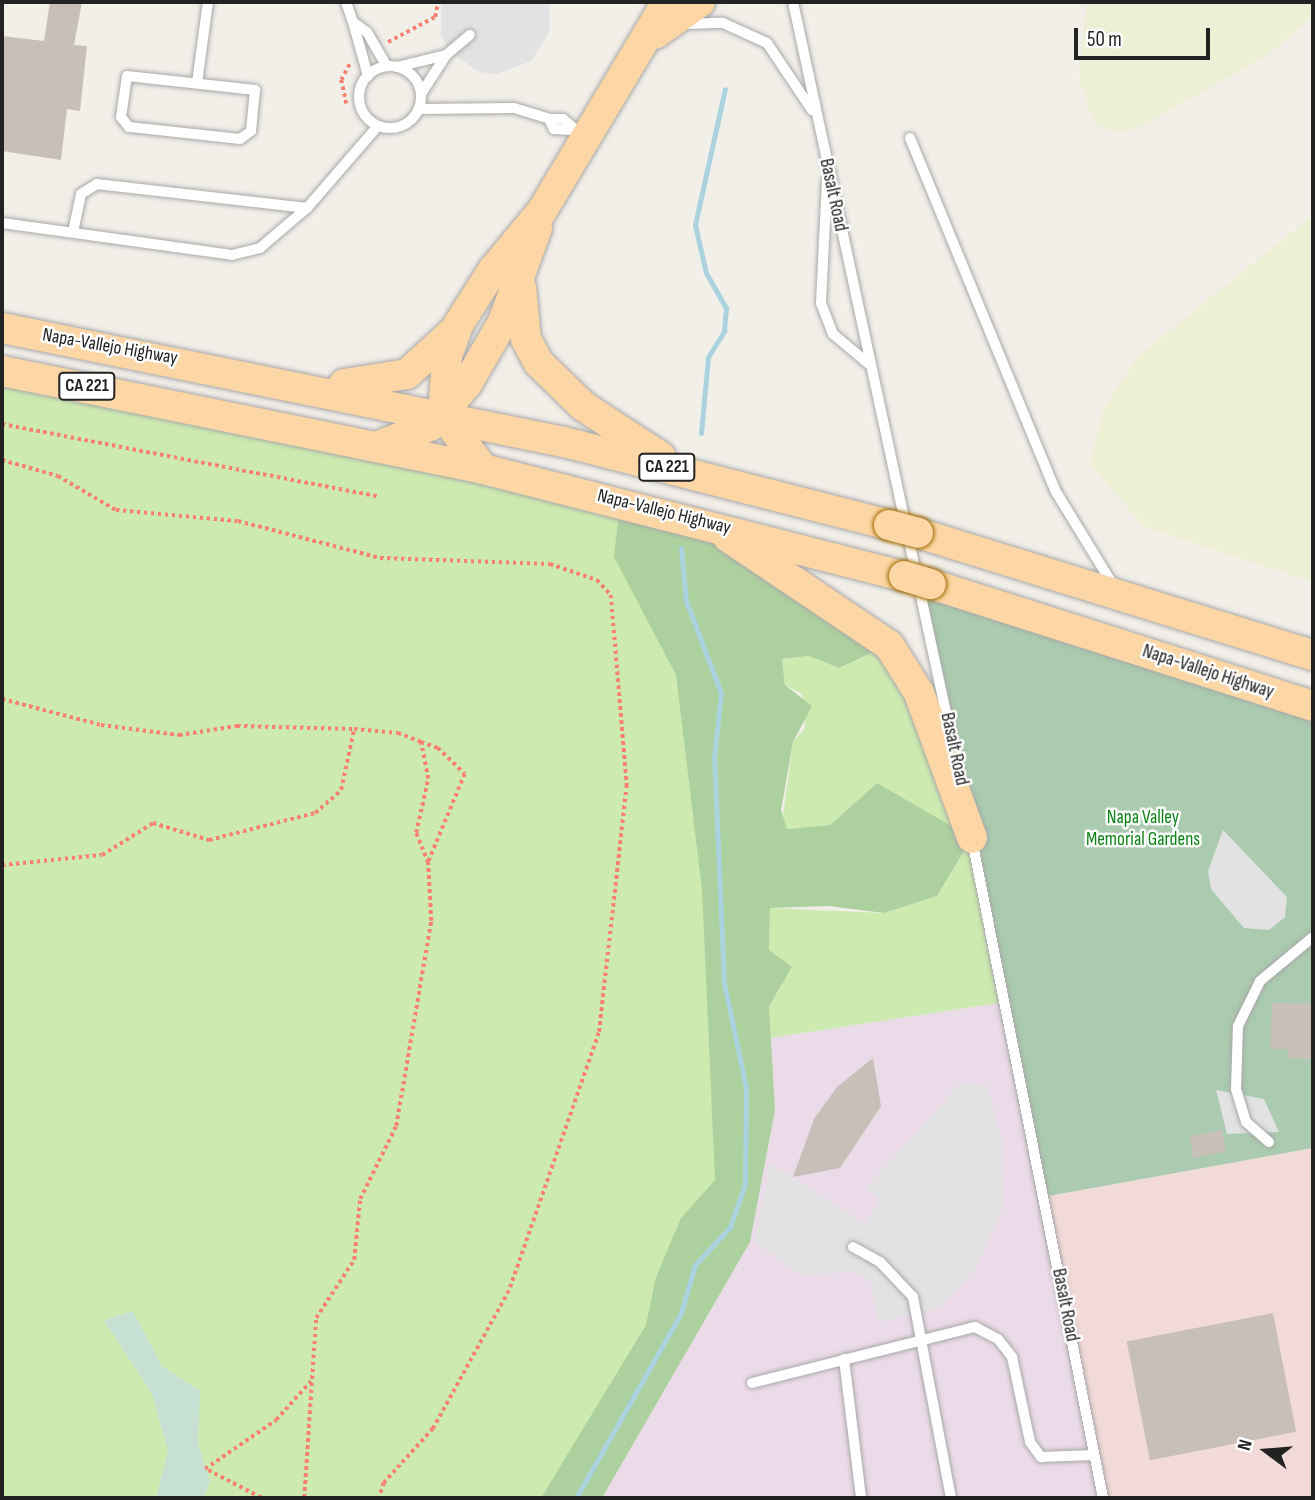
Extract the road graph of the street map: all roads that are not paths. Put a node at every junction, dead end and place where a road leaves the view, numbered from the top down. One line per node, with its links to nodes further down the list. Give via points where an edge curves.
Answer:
1 (208, 2): 12 (lane)
2 (345, 2): 6 (lane)
3 (667, 2): 8 (main road)
4 (700, 2): 8 (main road, via 662,26)
5 (793, 2): 15 (lane, Basalt Road)
6 (353, 22): 10 (lane, via 367,32); 11 (lane)
7 (470, 35): 9 (lane)
8 (638, 52): 15 (lane, via 681,24 702,21 745,30 785,62); 17 (main road)
9 (446, 55): 10 (lane); 13 (lane)
10 (392, 67): 11 (lane); 13 (lane, via 411,74)
11 (368, 76): 16 (lane, via 360,104)
12 (197, 83): 12 (lane, via 127,76 121,117 130,127 226,137 251,131 255,90)
13 (421, 94): 14 (lane)
14 (419, 109): 16 (lane, via 397,128); 17 (lane, via 503,107 563,119)
15 (818, 123): 19 (lane, Basalt Road)
16 (378, 126): 20 (lane)
17 (578, 134): 21 (main road)
18 (910, 138): 35 (lane, via 1056,492)
19 (828, 169): 27 (lane, Basalt Road); 27 (lane, via 821,303 833,334)
20 (307, 208): 23 (lane, via 260,248 232,255); 23 (lane, via 97,184 81,194)
21 (542, 211): 24 (main road); 25 (main road, via 493,270)
22 (2, 223): 23 (lane)
23 (73, 232)
24 (527, 257): 30 (main road, via 487,354); 33 (main road, via 521,315 539,363 583,406)
25 (458, 325): 29 (main road, via 407,374); 30 (main road, via 447,356)
26 (2, 328): 29 (main road, Napa-Vallejo Highway / CA 221)
27 (869, 364): 38 (lane, Basalt Road)
28 (2, 372): 31 (main road, Napa-Vallejo Highway / CA 221)
29 (310, 386): 30 (main road, Napa-Vallejo Highway / CA 221)
30 (443, 415): 31 (main road, via 412,436); 32 (main road); 33 (main road, Napa-Vallejo Highway / CA 221)
31 (380, 445): 32 (main road, Napa-Vallejo Highway / CA 221)
32 (483, 469): 34 (main road, Napa-Vallejo Highway / CA 221)
33 (682, 471): 35 (main road, Napa-Vallejo Highway / CA 221, bridge)
34 (701, 520): 37 (main road, Napa-Vallejo Highway / CA 221, via 918,580); 38 (main road, via 889,645 919,693)
35 (1117, 591): 36 (main road, Napa-Vallejo Highway / CA 221)
36 (1313, 655)
37 (1313, 706)
38 (972, 838): 45 (lane, Basalt Road)
39 (1313, 937): 40 (lane, via 1260,981 1238,1026 1236,1089 1246,1122)
40 (1269, 1142)
41 (853, 1247): 42 (lane, via 880,1262 913,1297)
42 (921, 1341): 43 (lane); 45 (lane, via 975,1327 998,1339 1012,1357 1030,1442 1041,1457); 47 (lane)
43 (844, 1359): 44 (lane); 46 (lane)
44 (752, 1383)
45 (1094, 1455): 48 (lane, Basalt Road)
46 (861, 1498)
47 (951, 1498)
48 (1103, 1498)

